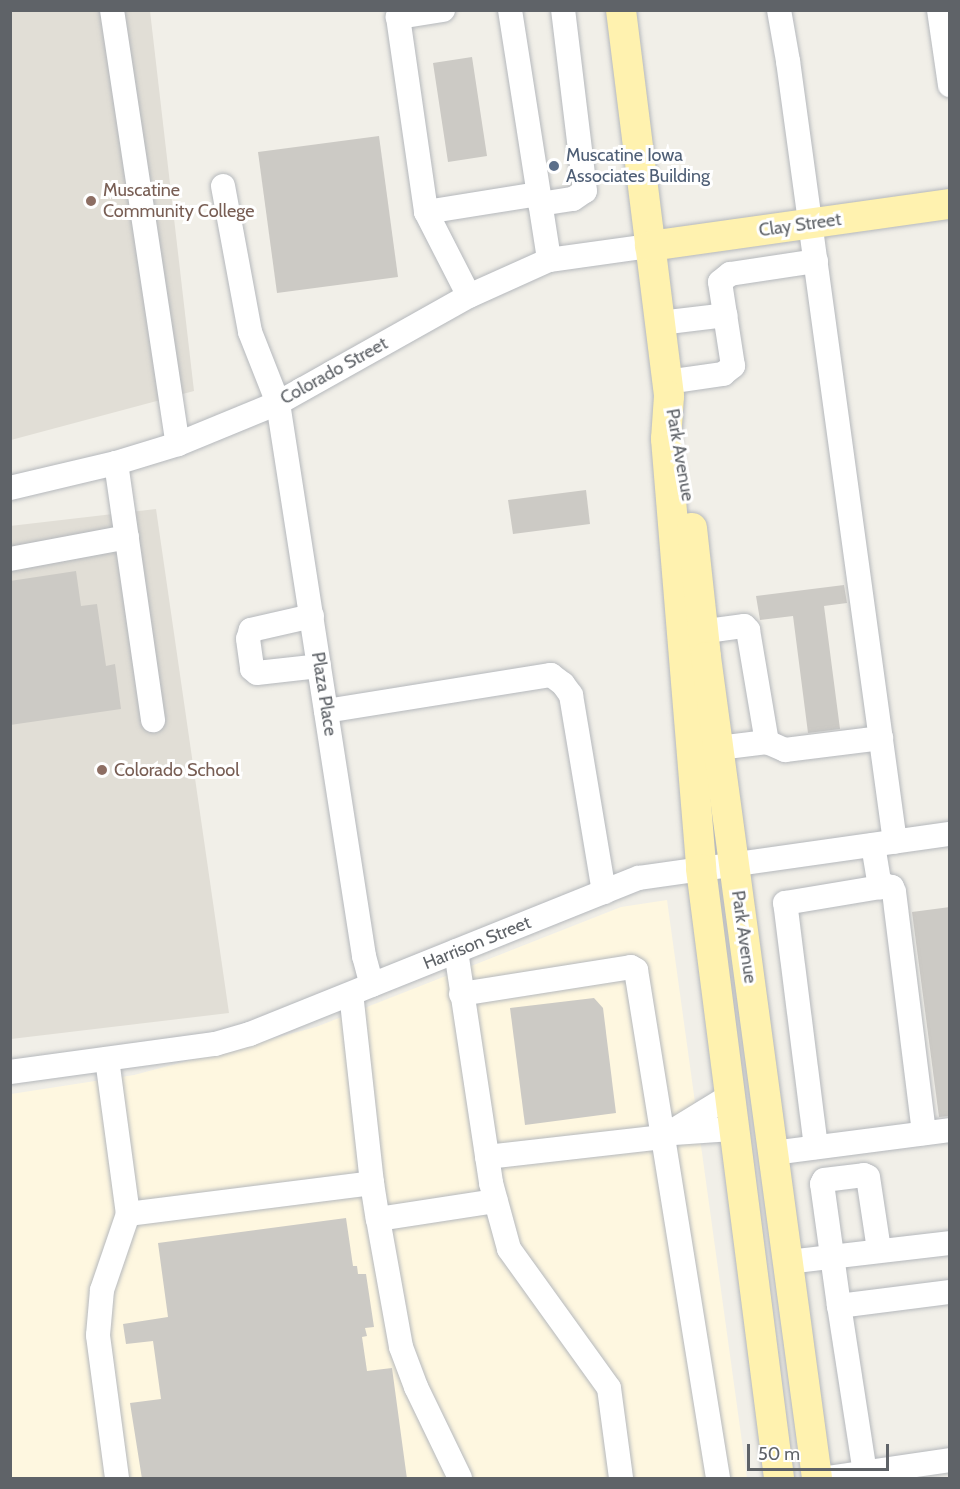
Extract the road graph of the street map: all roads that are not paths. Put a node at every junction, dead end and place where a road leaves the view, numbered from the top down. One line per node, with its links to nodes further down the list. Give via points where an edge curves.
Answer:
1 (112, 10): 24 (street)
2 (443, 10): 12 (street, via 398,17)
3 (510, 10): 10 (street)
4 (563, 10): 10 (street, via 585,191 573,199)
5 (621, 10): 15 (main road, Park Avenue)
6 (779, 10): 13 (street)
7 (939, 10): 8 (street)
8 (950, 85)
9 (224, 186): 23 (street, Plaza Place, via 250,332)
10 (539, 199): 12 (street); 16 (street)
11 (950, 204): 13 (main road, Clay Street)
12 (426, 212): 19 (street)
13 (811, 223): 14 (main road, Clay Street); 17 (street)
14 (771, 229): 15 (main road, Clay Street); 18 (street)
15 (650, 246): 16 (street, Colorado Street); 21 (main road, Park Avenue)
16 (549, 260): 19 (street, Colorado Street)
17 (816, 261): 18 (street); 34 (street)
18 (777, 267): 20 (street, via 730,274 720,282)
19 (469, 296): 23 (street, Colorado Street)
20 (726, 315): 21 (street); 22 (street, via 733,366 723,374)
21 (660, 323): 22 (main road, Park Avenue)
22 (668, 389): 30 (main road, Park Avenue, via 666,439)
23 (278, 402): 24 (street, Colorado Street); 29 (street, Plaza Place)
24 (178, 444): 25 (street, Colorado Street)
25 (116, 463): 26 (street, Colorado Street); 27 (street)
26 (10, 488)
27 (126, 537): 28 (street); 33 (street)
28 (10, 559)
29 (312, 616): 31 (street, Plaza Place); 31 (street, via 250,630 252,669 257,673)
30 (692, 633): 35 (street, via 744,626 748,630); 36 (main road, Park Avenue); 40 (main road, Park Avenue)
31 (319, 666): 32 (street, Plaza Place)
32 (326, 711): 42 (street, via 551,675 571,695); 44 (street, Plaza Place, via 364,957)
33 (153, 720)
34 (881, 738): 35 (street, via 785,750); 38 (street)
35 (767, 742): 36 (street)
36 (718, 748): 39 (main road, Park Avenue)
37 (950, 834): 38 (street, Harrison Street)
38 (884, 843): 39 (street, Harrison Street); 41 (street)
39 (734, 864): 40 (street, Harrison Street); 54 (main road, Park Avenue)
40 (700, 869): 42 (street, Harrison Street, via 639,878); 48 (main road, Park Avenue)
41 (880, 887): 51 (street, via 892,887 894,892); 53 (street, via 785,903)
42 (604, 892): 43 (street, Harrison Street)
43 (456, 951): 44 (street, Harrison Street); 45 (street)
44 (361, 990): 46 (street, Harrison Street, via 250,1034 214,1044); 56 (street, Plaza Place)
45 (461, 994): 52 (street, via 634,968); 55 (street)
46 (107, 1059): 47 (street, Harrison Street); 58 (street)
47 (10, 1072)
48 (728, 1097): 49 (main road, Park Avenue); 52 (street)
49 (732, 1129): 52 (street); 72 (main road, Park Avenue)
50 (950, 1130): 51 (street)
51 (924, 1133): 53 (street)
52 (667, 1135): 55 (street); 71 (street)
53 (816, 1147): 54 (street)
54 (773, 1153): 63 (main road, Park Avenue)
55 (487, 1157): 57 (street)
56 (372, 1183): 58 (street); 59 (street, Plaza Place)
57 (496, 1201): 59 (street); 70 (street, via 509,1249 609,1388)
58 (128, 1214): 68 (street, via 102,1290 98,1335)
59 (378, 1219): 69 (street, Plaza Place, via 400,1347)
60 (950, 1243): 61 (street)
61 (879, 1250): 62 (street); 62 (street, via 868,1178 864,1175 824,1180)
62 (832, 1257): 63 (street); 65 (street)
63 (788, 1262): 73 (main road, Park Avenue)
64 (950, 1292): 65 (street)
65 (839, 1306): 67 (street)
66 (950, 1460): 67 (street)
67 (867, 1476): 74 (street)
68 (117, 1479)
69 (460, 1479)
70 (621, 1479)
71 (718, 1479)
72 (778, 1479)
73 (817, 1479)
74 (827, 1479)

